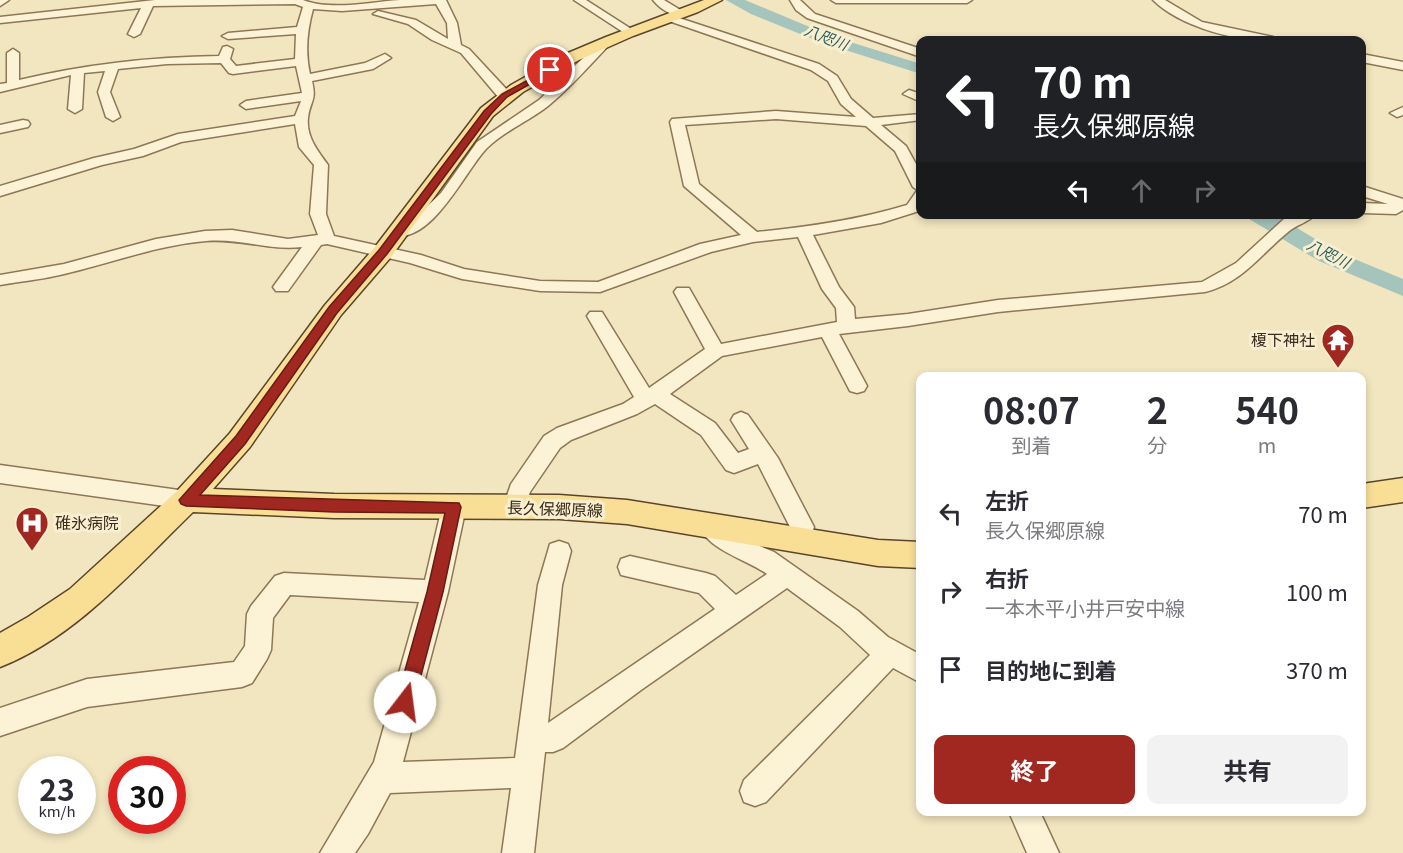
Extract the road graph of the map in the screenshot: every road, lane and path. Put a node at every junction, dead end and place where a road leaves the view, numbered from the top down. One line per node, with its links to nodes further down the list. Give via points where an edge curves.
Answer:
1 (4, 0): 12 (street)
2 (89, 0): 17 (street)
3 (440, 0): 15 (street); 25 (street, via 452,23)
4 (579, 0): 20 (street)
5 (715, 0): 16 (main road)
6 (795, 0): 26 (street, via 811,16)
7 (836, 0): 8 (street)
8 (967, 0)
9 (1158, 0): 23 (street, via 1198,25)
10 (165, 1): 11 (street); 14 (street)
11 (300, 2): 15 (street); 19 (street)
12 (0, 3)
13 (116, 4): 14 (street); 17 (street)
14 (148, 5): 21 (street)
15 (358, 8): 25 (street, via 412,22)
16 (670, 11): 20 (main road); 43 (street, via 767,52 811,64 833,79 846,101)
17 (80, 12): 18 (street)
18 (0, 20)
19 (302, 30): 22 (street); 30 (street)
20 (630, 32): 24 (main road)
21 (134, 34)
22 (228, 36)
23 (1253, 36)
24 (606, 42): 36 (main road); 57 (street, via 544,103 482,145 446,196 420,222)
25 (455, 46): 36 (street, via 473,58)
26 (916, 51)
27 (13, 53): 35 (street)
28 (385, 58): 34 (street, via 369,66)
29 (1366, 59): 32 (street)
30 (301, 62): 31 (street, via 233,70 226,54); 34 (street)
31 (113, 66): 33 (street); 40 (street, via 104,92)
32 (1403, 66)
33 (78, 70): 35 (street); 39 (street)
34 (305, 79): 37 (street)
35 (6, 87)
36 (504, 95): 57 (main road)
37 (309, 96): 38 (street); 42 (street)
38 (246, 105)
39 (75, 109)
40 (112, 117)
41 (916, 117): 43 (street)
42 (301, 119): 49 (street, via 178,138 138,153); 60 (street, via 306,147 321,165)
43 (871, 122): 47 (street); 59 (street, via 776,115 677,122 692,186)
44 (23, 124): 45 (street)
45 (0, 129)
46 (916, 147): 47 (street)
47 (900, 149): 48 (street)
48 (916, 178)
49 (2, 190): 53 (street)
50 (1366, 192): 52 (street)
51 (916, 203): 58 (street, via 913,208 881,218)
52 (1403, 204)
53 (0, 208)
54 (1366, 208): 55 (street)
55 (1403, 209)
56 (1300, 219): 66 (street, via 1283,229 1242,268 1205,287 998,306)
57 (399, 232): 61 (main road)
58 (803, 232): 59 (street); 66 (street, via 831,289 845,307)
59 (753, 237): 61 (street, via 706,248 600,287 540,286 462,274)
60 (321, 240): 61 (street); 62 (street, via 288,244 205,236); 63 (street)
61 (383, 252): 75 (main road, via 333,310 240,440)
62 (0, 280)
63 (282, 287)
64 (683, 292): 67 (street)
65 (596, 316): 69 (street)
66 (838, 328): 67 (street); 68 (street)
67 (716, 351): 69 (street)
68 (857, 386)
69 (650, 397): 71 (street, via 708,429 734,464); 77 (street, via 552,442 519,490)
70 (741, 420): 71 (street)
71 (762, 453): 79 (street, via 802,527)
72 (0, 474): 75 (street)
73 (1402, 492): 74 (main road)
74 (1366, 496)
75 (186, 500): 76 (main road, 長久保郷原線); 86 (main road, via 81,599)
76 (454, 507): 77 (main road, 長久保郷原線); 84 (street)
77 (514, 507): 78 (main road, 長久保郷原線, via 627,512)
78 (711, 527): 79 (main road, 長久保郷原線); 83 (street, via 737,547)
79 (800, 541): 81 (main road, 長久保郷原線)
80 (559, 551): 90 (street, via 550,585)
81 (916, 555)
82 (630, 567): 85 (street, via 706,584)
83 (787, 574): 85 (street); 87 (street)
84 (435, 592): 89 (street, via 284,584 260,614 258,650 242,674 87,693); 92 (street)
85 (734, 610): 90 (street, via 553,738)
86 (0, 651)
87 (890, 653): 88 (street); 93 (street)
88 (916, 667)
89 (0, 722)
90 (532, 737): 91 (street)
91 (528, 772): 92 (street); 96 (street)
92 (382, 778): 95 (street)
93 (755, 791)
94 (1026, 816): 97 (street)
95 (336, 853)
96 (518, 853)
97 (1043, 853)

